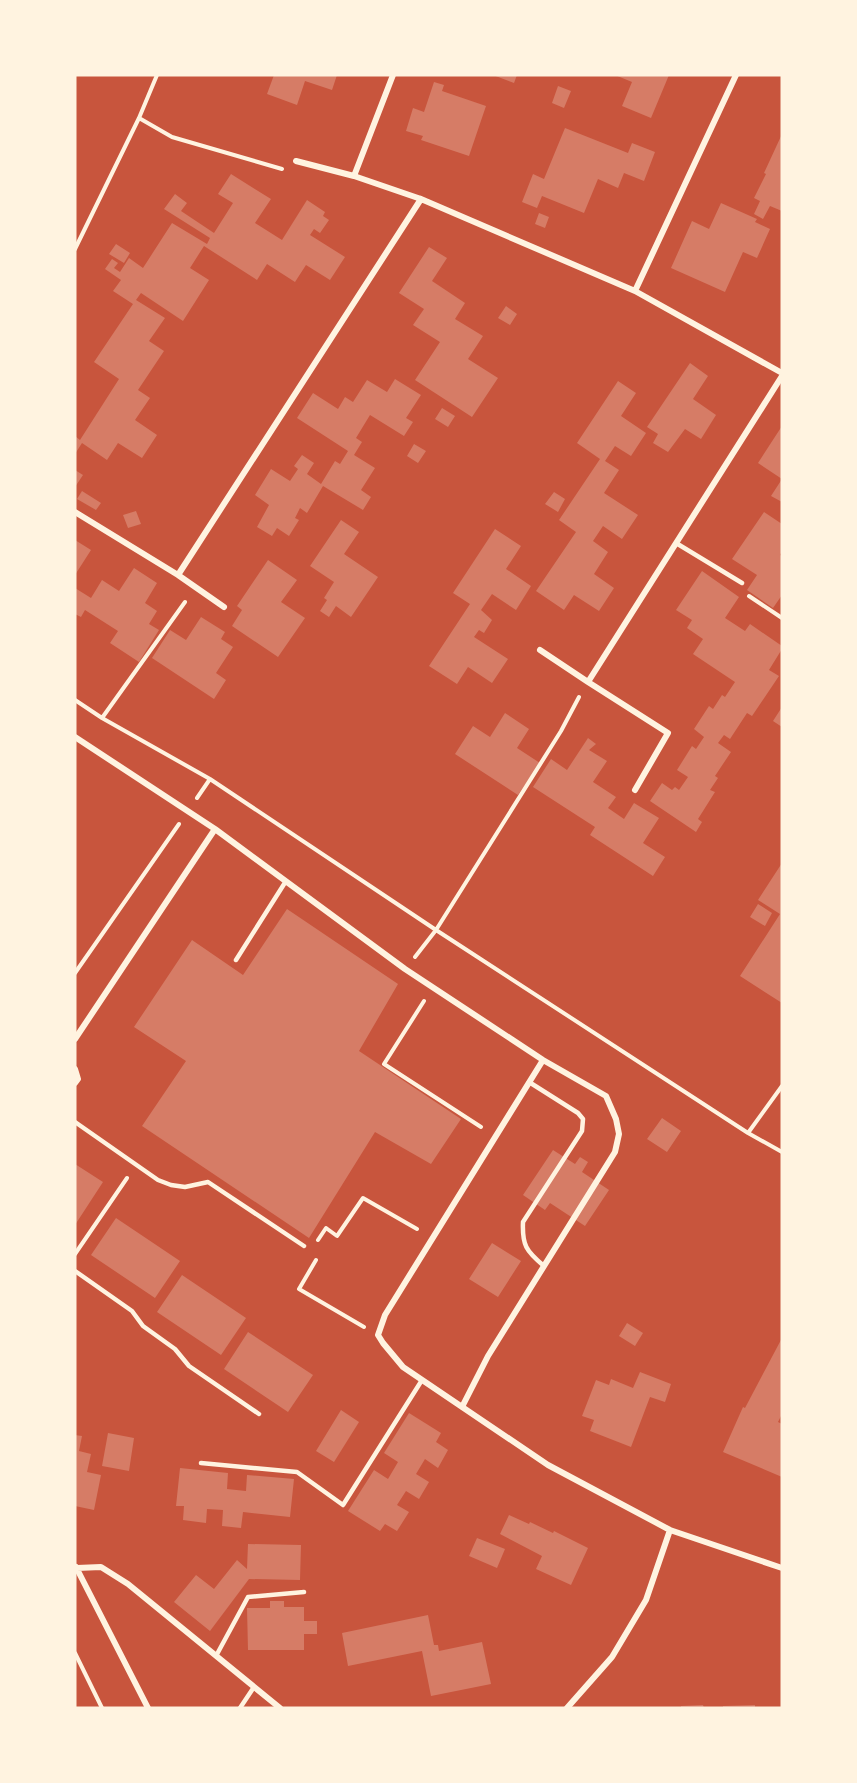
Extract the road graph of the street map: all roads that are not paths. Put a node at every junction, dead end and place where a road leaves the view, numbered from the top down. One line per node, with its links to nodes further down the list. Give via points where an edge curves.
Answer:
1 (393, 75): 4 (street)
2 (736, 75): 6 (street)
3 (296, 161): 4 (street)
4 (354, 176): 5 (street)
5 (421, 199): 6 (street); 10 (street)
6 (635, 291): 7 (street)
7 (782, 375): 9 (street)
8 (75, 512): 10 (street)
9 (676, 543): 11 (lane); 14 (street)
10 (178, 575): 12 (street)
11 (742, 583)
12 (224, 607)
13 (540, 650): 14 (street)
14 (588, 682): 16 (street, via 668,734)
15 (75, 737): 17 (street)
16 (634, 790)
17 (215, 829): 18 (street); 20 (street)
18 (286, 881): 19 (lane); 21 (street, via 405,969)
19 (236, 960)
20 (75, 1039)
21 (543, 1060): 23 (street); 27 (street, via 606,1096 619,1134 615,1152)
22 (75, 1069): 24 (street)
23 (529, 1082): 27 (lane, via 583,1119 582,1131 523,1222 522,1240); 29 (street, via 385,1315 378,1335 382,1343 403,1367)
24 (75, 1083)
25 (75, 1122): 26 (lane, via 158,1179 185,1187 208,1182)
26 (304, 1246)
27 (544, 1266): 30 (street, via 488,1356)
28 (75, 1271): 31 (lane, via 132,1311 142,1326 175,1349 189,1366)
29 (422, 1380): 30 (street); 32 (lane, via 343,1504 297,1472)
30 (462, 1407): 33 (street, via 548,1465)
31 (259, 1414)
32 (201, 1463)
33 (670, 1530): 35 (street); 42 (street, via 646,1600 612,1657)
34 (76, 1567): 37 (street, via 101,1567 119,1578); 39 (street)
35 (782, 1568)
36 (304, 1593): 37 (lane, via 248,1597)
37 (216, 1656): 38 (street)
38 (254, 1687): 40 (lane); 41 (street)
39 (148, 1708)
40 (240, 1708)
41 (280, 1708)
42 (567, 1708)

